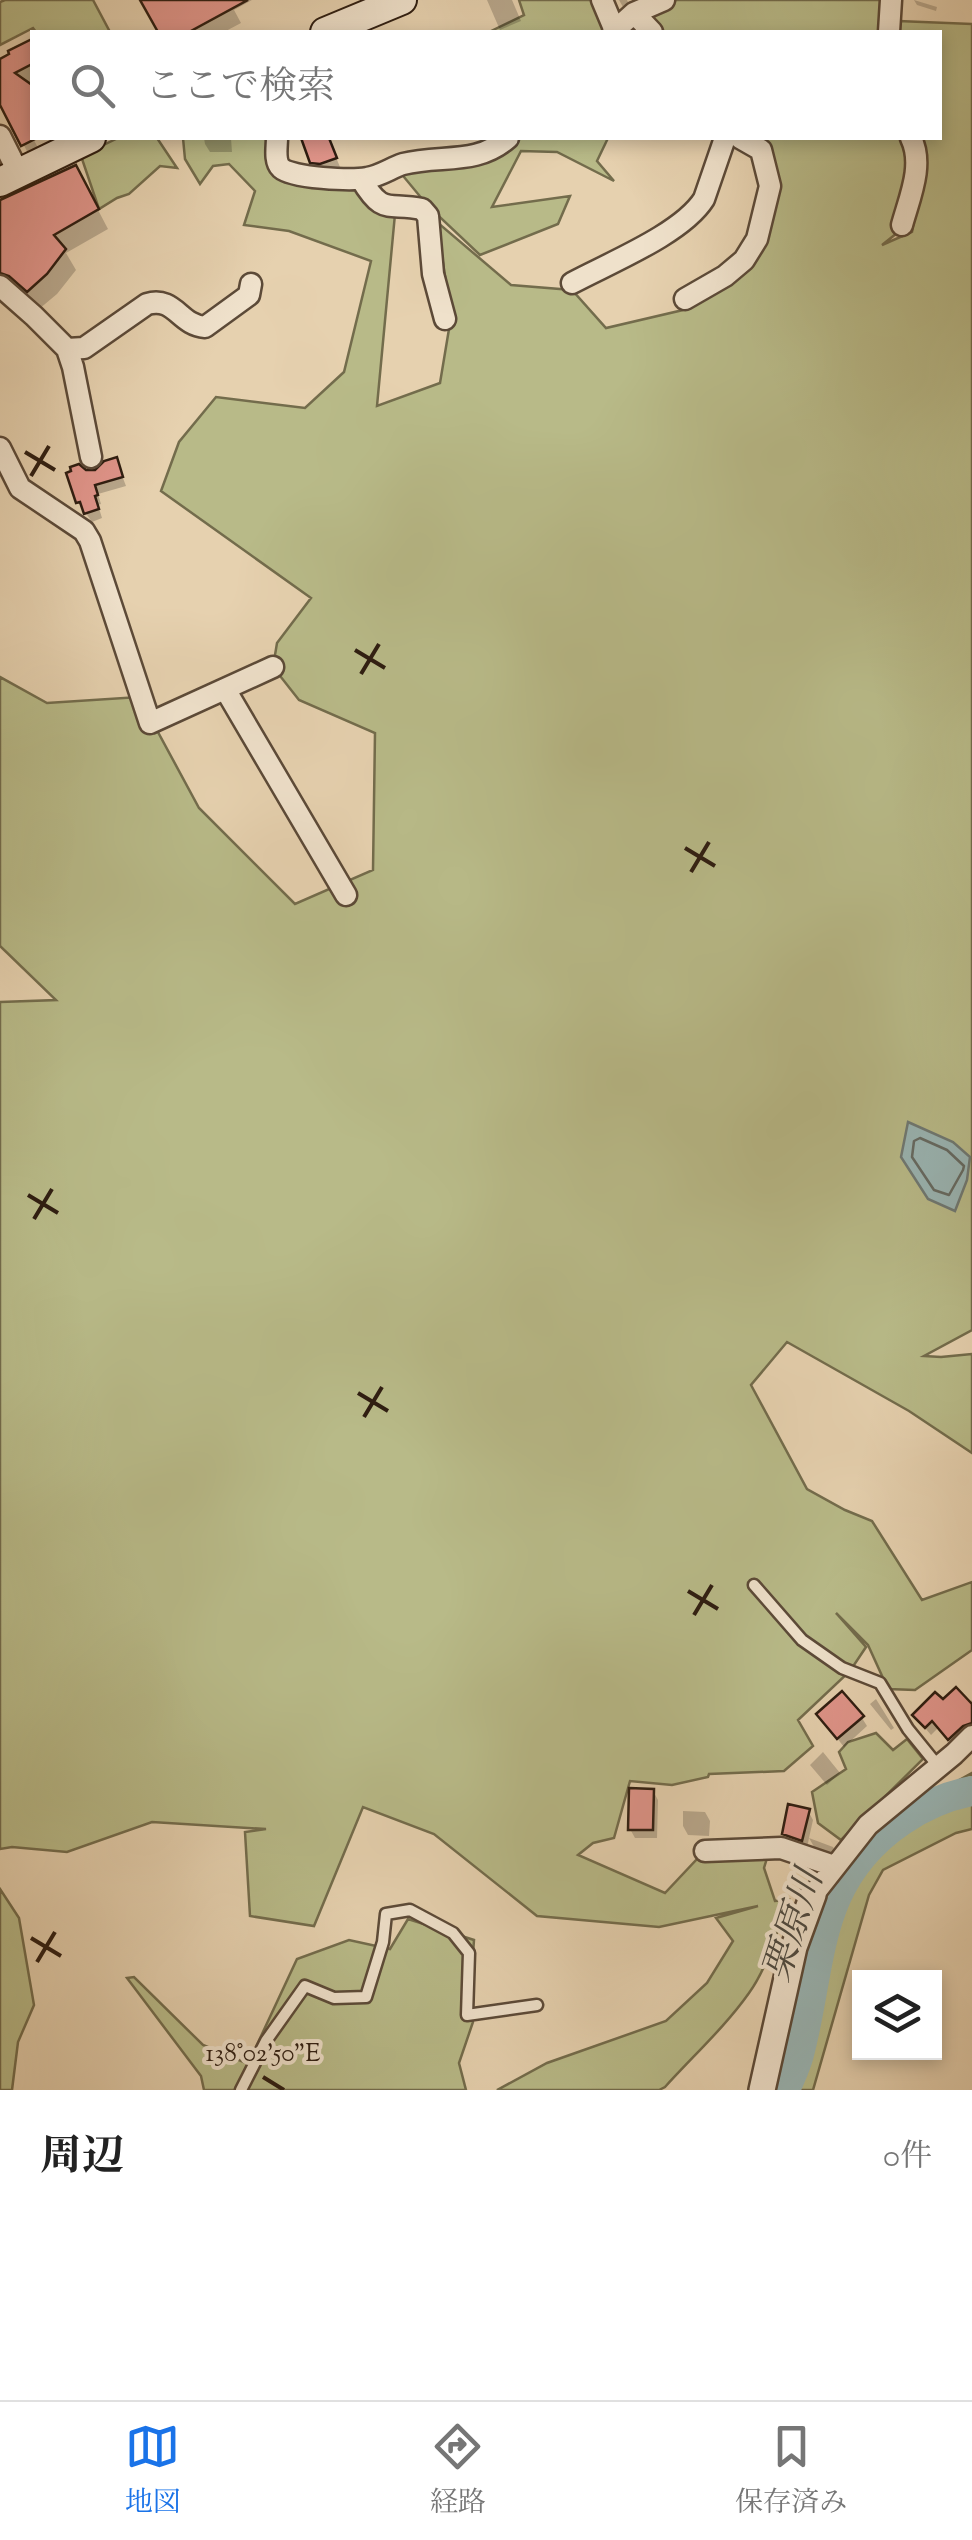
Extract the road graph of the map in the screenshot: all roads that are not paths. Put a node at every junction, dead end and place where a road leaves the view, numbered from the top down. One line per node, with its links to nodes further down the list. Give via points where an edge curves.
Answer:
1 (402, 0): 6 (main road)
2 (602, 0): 7 (street)
3 (664, 0): 5 (street)
4 (891, 0): 10 (street)
5 (634, 13): 8 (street); 9 (street)
6 (330, 30)
7 (613, 30)
8 (616, 30)
9 (650, 30)
10 (889, 30)
11 (0, 136): 18 (street)
12 (87, 140): 18 (main road)
13 (277, 140): 19 (street, via 281,168)
14 (506, 140): 19 (street, via 484,154 404,164)
15 (724, 140): 21 (street, via 700,206 674,228)
16 (744, 140): 24 (street, via 761,150 770,186 758,239 726,276)
17 (912, 140): 20 (street, via 917,168)
18 (9, 177)
19 (362, 179): 25 (street, via 386,206 422,209 428,216)
20 (902, 225)
21 (572, 283)
22 (252, 284): 26 (street, via 249,294 205,327 155,301 84,348)
23 (0, 286): 26 (street)
24 (685, 299)
25 (445, 319)
26 (66, 350): 28 (street)
27 (0, 448): 30 (street, via 20,488 84,530 90,541 150,723)
28 (92, 457)
29 (274, 666): 30 (street)
30 (225, 689): 31 (street)
31 (346, 896)
32 (754, 1585): 34 (lane, via 802,1640 842,1668 880,1682)
33 (972, 1736): 34 (street)
34 (938, 1767): 36 (street, via 868,1825)
35 (706, 1851): 36 (street, via 781,1848)
36 (834, 1866): 37 (street)
37 (813, 1895): 40 (street, via 794,1947)
38 (536, 2005): 39 (lane, via 467,2015 470,1954 453,1933 410,1910 386,1914 366,1997 334,1998 305,1986)
39 (242, 2090)
40 (762, 2090)

